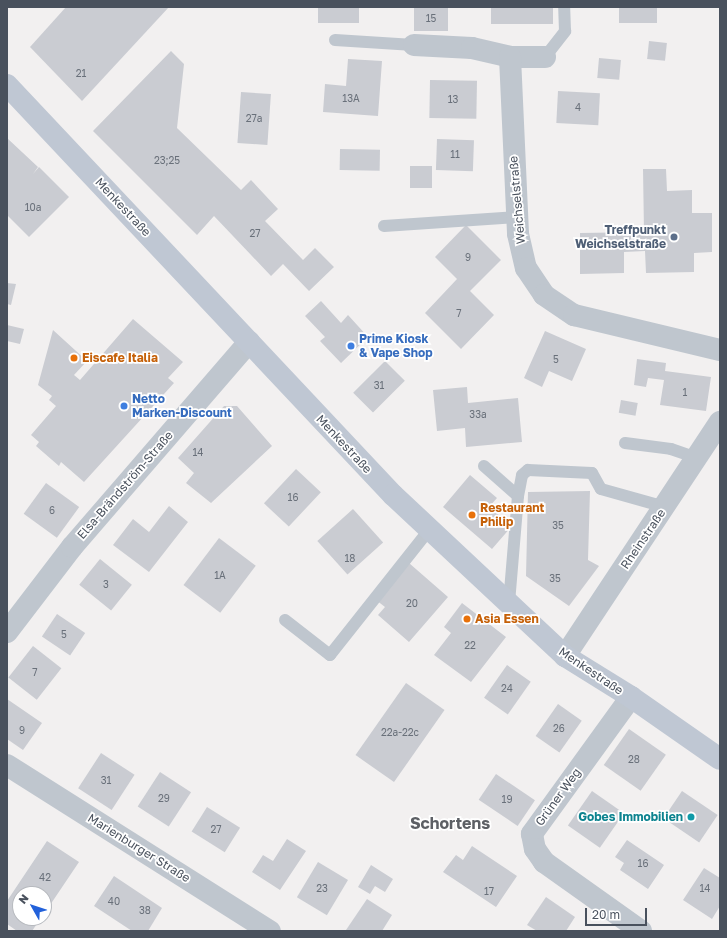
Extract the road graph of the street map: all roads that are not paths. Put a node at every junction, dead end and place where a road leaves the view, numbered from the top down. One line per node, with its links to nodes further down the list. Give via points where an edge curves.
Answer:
1 (564, 7): 5 (lane, via 564,31)
2 (335, 40): 3 (lane)
3 (414, 45): 4 (street, via 472,48)
4 (510, 57): 5 (street); 7 (street, Weichselstraße)
5 (545, 57)
6 (7, 85): 9 (street, Menkestraße)
7 (517, 217): 8 (lane); 10 (street, Weichselstraße, via 526,268 544,295 574,315)
8 (384, 226)
9 (249, 342): 17 (street, Menkestraße, via 351,453); 20 (street, Elsa-Brändström-Straße, via 72,547)
10 (720, 350)
11 (720, 422): 13 (street, Rheinstraße)
12 (625, 443): 13 (lane, via 671,449)
13 (697, 458): 16 (street, Rheinstraße)
14 (484, 466): 15 (lane)
15 (518, 496): 16 (lane, via 522,475 528,470 592,473 601,489); 18 (lane)
16 (665, 507): 21 (street, Rheinstraße)
17 (430, 530): 18 (street, Menkestraße); 19 (lane, via 330,655)
18 (509, 603): 21 (street, Menkestraße)
19 (285, 620)
20 (7, 632)
21 (565, 656): 22 (street, Menkestraße)
22 (631, 697): 23 (street, Menkestraße); 26 (street, Grüner Weg, via 532,834 535,849 544,862)
23 (720, 759)
24 (7, 765): 25 (street, Marienburger Straße)
25 (270, 931)
26 (641, 931)

